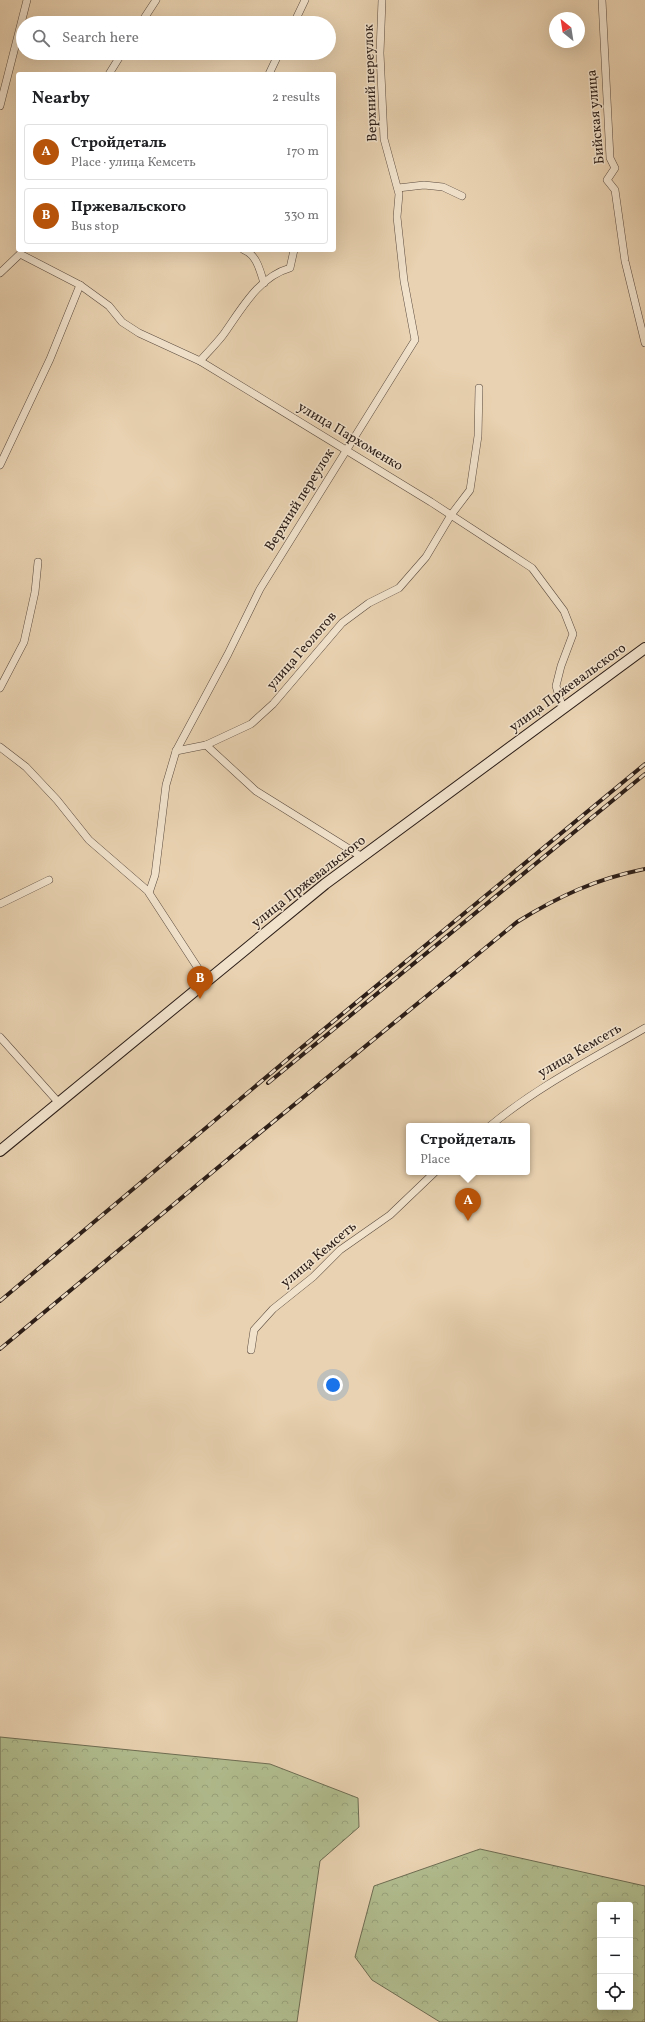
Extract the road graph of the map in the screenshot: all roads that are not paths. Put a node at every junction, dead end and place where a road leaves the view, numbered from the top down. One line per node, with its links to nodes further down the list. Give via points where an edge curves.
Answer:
1 (27, 0): 6 (street)
2 (156, 0): 7 (street)
3 (305, 0): 8 (street)
4 (382, 0): 15 (street, Верхний переулок, via 380,53 384,139)
5 (602, 0): 23 (street, Бийская улица, via 610,158 615,168 607,180 615,190 625,261)
6 (23, 16)
7 (146, 16)
8 (297, 16)
9 (16, 43): 14 (street)
10 (118, 60): 12 (street)
11 (276, 60): 13 (street)
12 (110, 72)
13 (270, 72)
14 (0, 106)
15 (398, 188): 16 (street, via 443,187); 26 (street, Верхний переулок, via 397,216 404,281 415,340)
16 (462, 196)
17 (249, 252): 21 (street, via 257,263)
18 (294, 252): 21 (street, via 290,268)
19 (18, 253): 20 (street); 22 (street, улица Пархоменко)
20 (0, 273)
21 (264, 283): 24 (street, via 248,299 222,336)
22 (80, 285): 24 (street, улица Пархоменко, via 109,306 122,322 139,333); 27 (street, via 50,359)
23 (645, 343)
24 (200, 361): 26 (street, улица Пархоменко)
25 (479, 388): 28 (street, улица Геологов, via 478,436 470,490)
26 (347, 450): 28 (street, улица Пархоменко); 35 (street, Верхний переулок, via 260,589)
27 (0, 465)
28 (451, 515): 32 (street, улица Пархоменко, via 532,568 564,611 573,634 556,686); 33 (street, улица Геологов, via 426,557 399,588 369,603 342,623 273,704 251,724)
29 (38, 562): 31 (street, via 36,592 24,642)
30 (645, 648): 32 (street, улица Пржевальского)
31 (0, 688)
32 (563, 709): 36 (street, улица Пржевальского)
33 (206, 745): 35 (street, улица Геологов); 36 (street, via 256,791)
34 (0, 746): 38 (street, via 26,767 89,840)
35 (176, 750): 38 (street, via 166,785 155,875)
36 (362, 857): 40 (street, улица Пржевальского, via 325,884)
37 (49, 880): 39 (street)
38 (149, 892): 40 (street)
39 (0, 904)
40 (207, 982): 43 (street, улица Пржевальского)
41 (645, 1028): 44 (street, улица Кемсеть, via 517,1104)
42 (0, 1037): 43 (street)
43 (59, 1103): 45 (street, улица Пржевальского)
44 (494, 1123)
45 (0, 1151)
46 (431, 1175): 47 (street, улица Кемсеть, via 390,1215 340,1250 313,1277 273,1309 254,1330)
47 (252, 1350)

